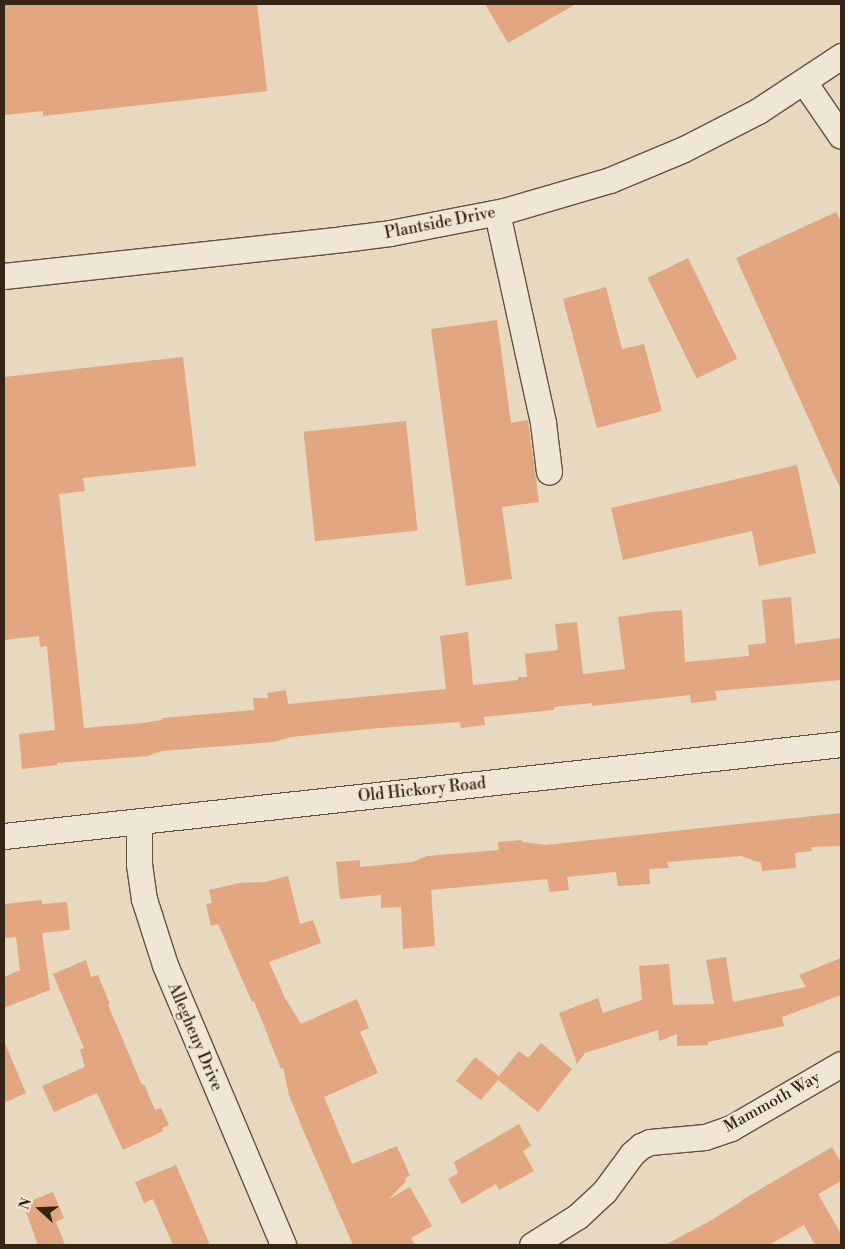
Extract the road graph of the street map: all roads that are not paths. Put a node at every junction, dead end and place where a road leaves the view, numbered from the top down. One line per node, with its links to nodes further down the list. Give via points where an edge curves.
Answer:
1 (841, 56): 2 (street, Plantside Drive)
2 (804, 82): 3 (street); 4 (street, Plantside Drive, via 758,111 684,149 610,180)
3 (841, 136)
4 (497, 213): 5 (street, Plantside Drive, via 343,240); 6 (street, via 543,423)
5 (4, 276)
6 (549, 472)
7 (841, 744): 8 (street, Old Hickory Road)
8 (139, 821): 9 (street, Old Hickory Road); 11 (street, Allegheny Drive, via 139,864 144,899 165,964)
9 (4, 836)
10 (841, 1064): 12 (street, Mammoth Way, via 731,1128 704,1137 650,1142 641,1146 604,1192 578,1216)
11 (283, 1245)
12 (532, 1245)

